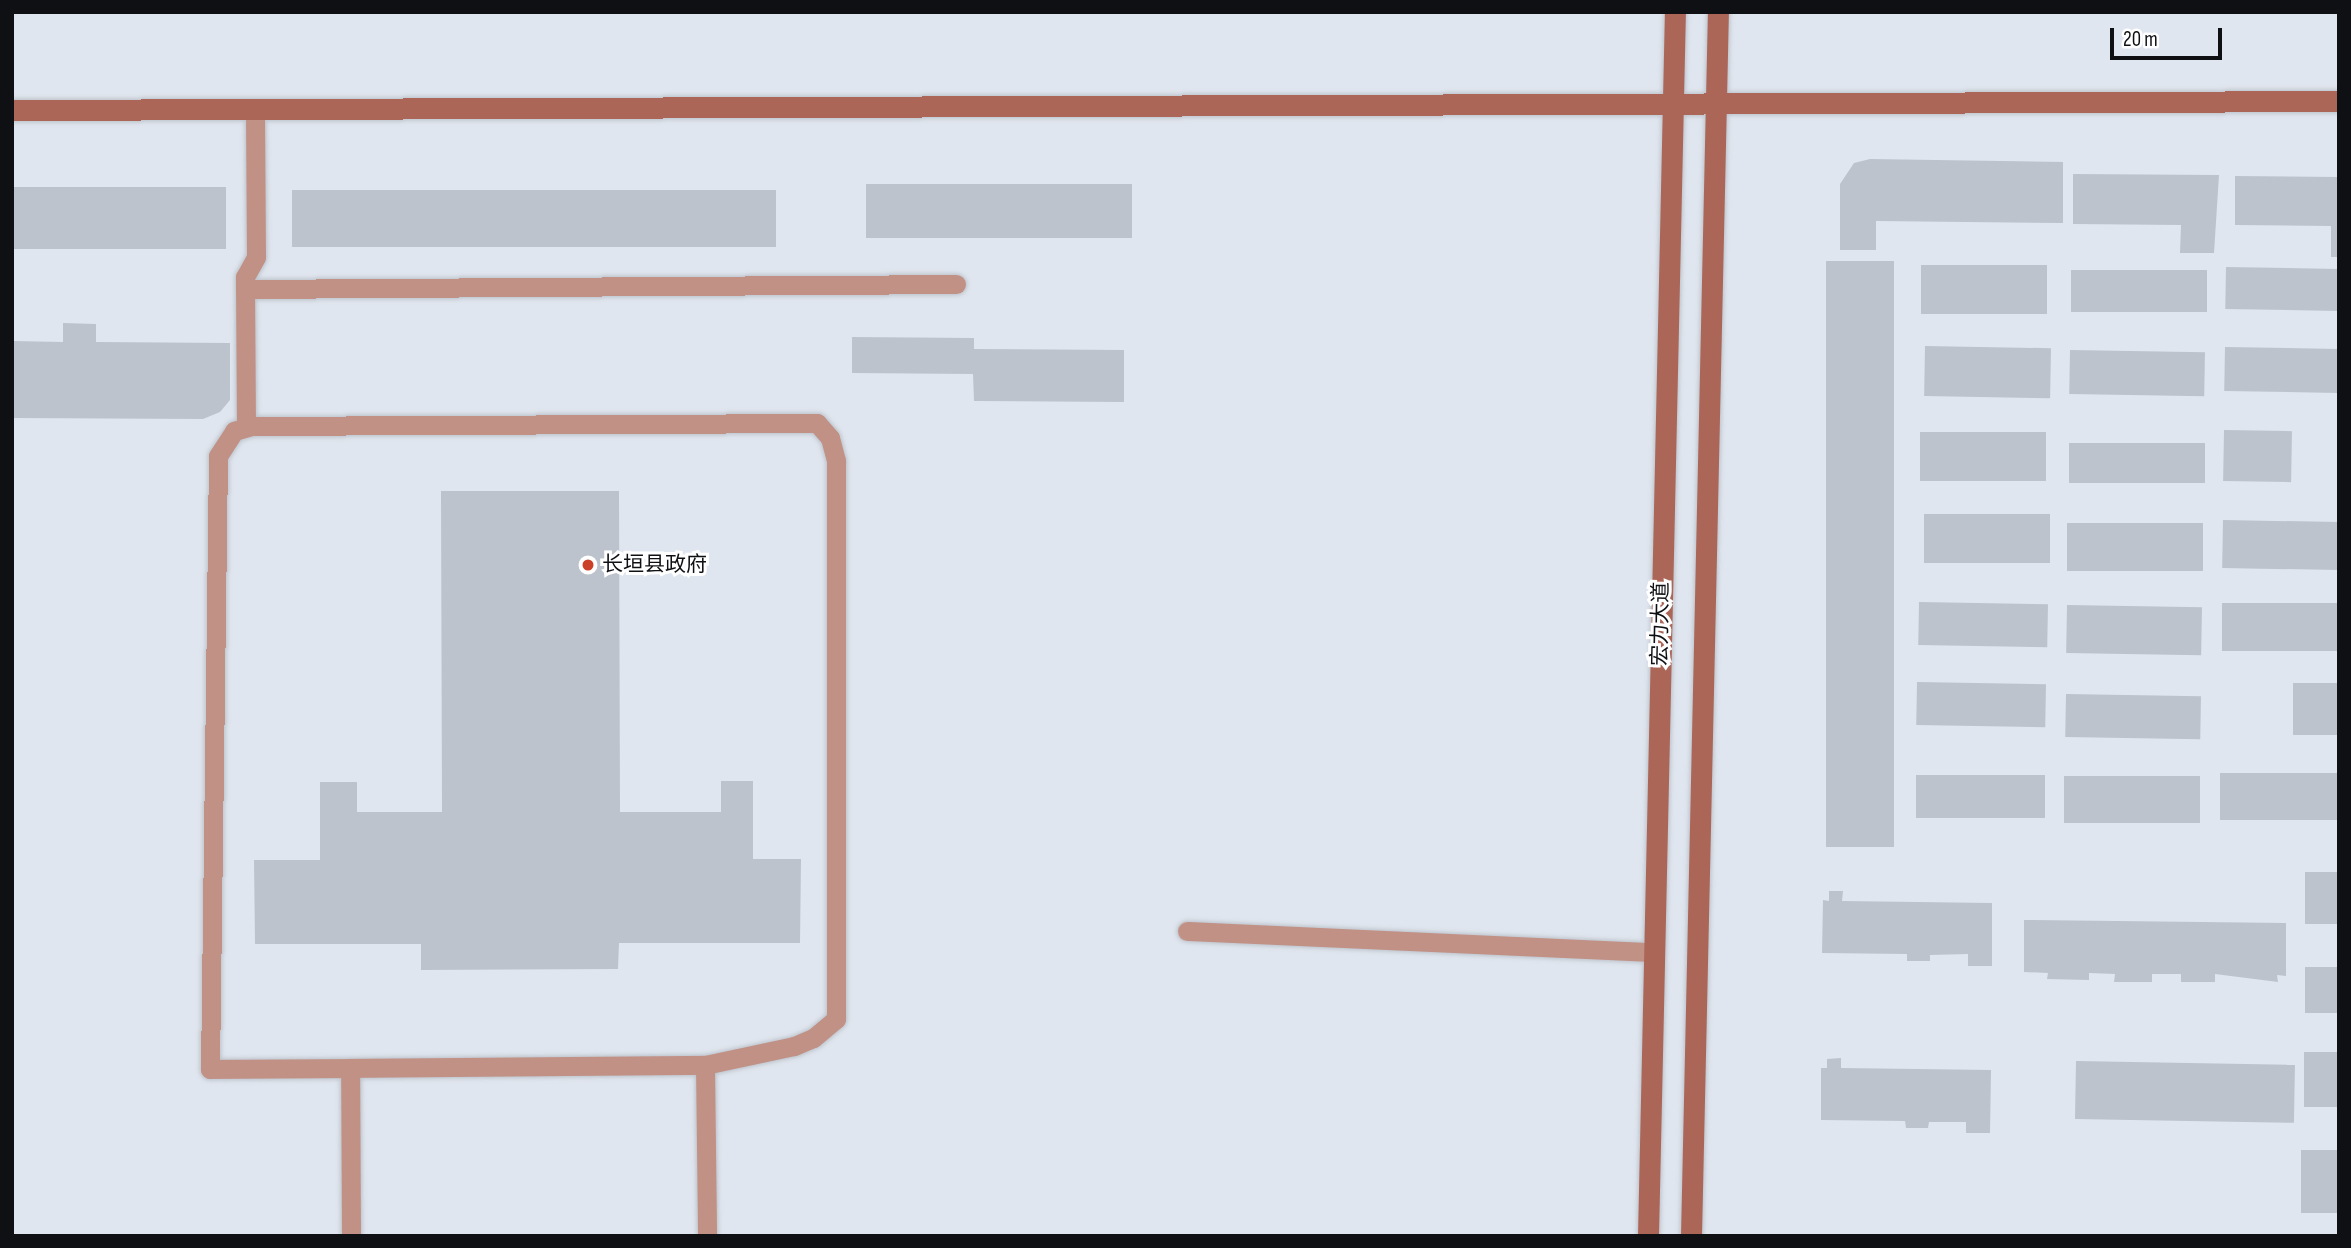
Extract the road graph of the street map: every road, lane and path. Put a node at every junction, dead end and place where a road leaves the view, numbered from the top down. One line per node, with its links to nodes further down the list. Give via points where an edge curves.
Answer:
1 (1675, 12): 4 (main road, 宏力大道)
2 (1718, 12): 5 (main road, 宏力大道)
3 (2339, 101): 5 (main road)
4 (1672, 104): 5 (main road); 7 (main road); 12 (main road, 宏力大道)
5 (1716, 104): 18 (main road, 宏力大道)
6 (12, 110): 7 (main road)
7 (255, 110): 9 (lane, via 256,257 245,277)
8 (956, 284): 9 (lane)
9 (245, 289): 10 (lane)
10 (246, 427): 13 (lane, via 817,423 830,438 836,461 836,1019 813,1038 794,1046); 14 (lane, via 234,431 218,456 210,1069)
11 (1188, 931): 12 (lane)
12 (1654, 951): 17 (main road, 宏力大道)
13 (705, 1065): 14 (lane); 16 (lane)
14 (350, 1068): 15 (lane)
15 (351, 1236)
16 (707, 1236)
17 (1648, 1236)
18 (1691, 1236)

